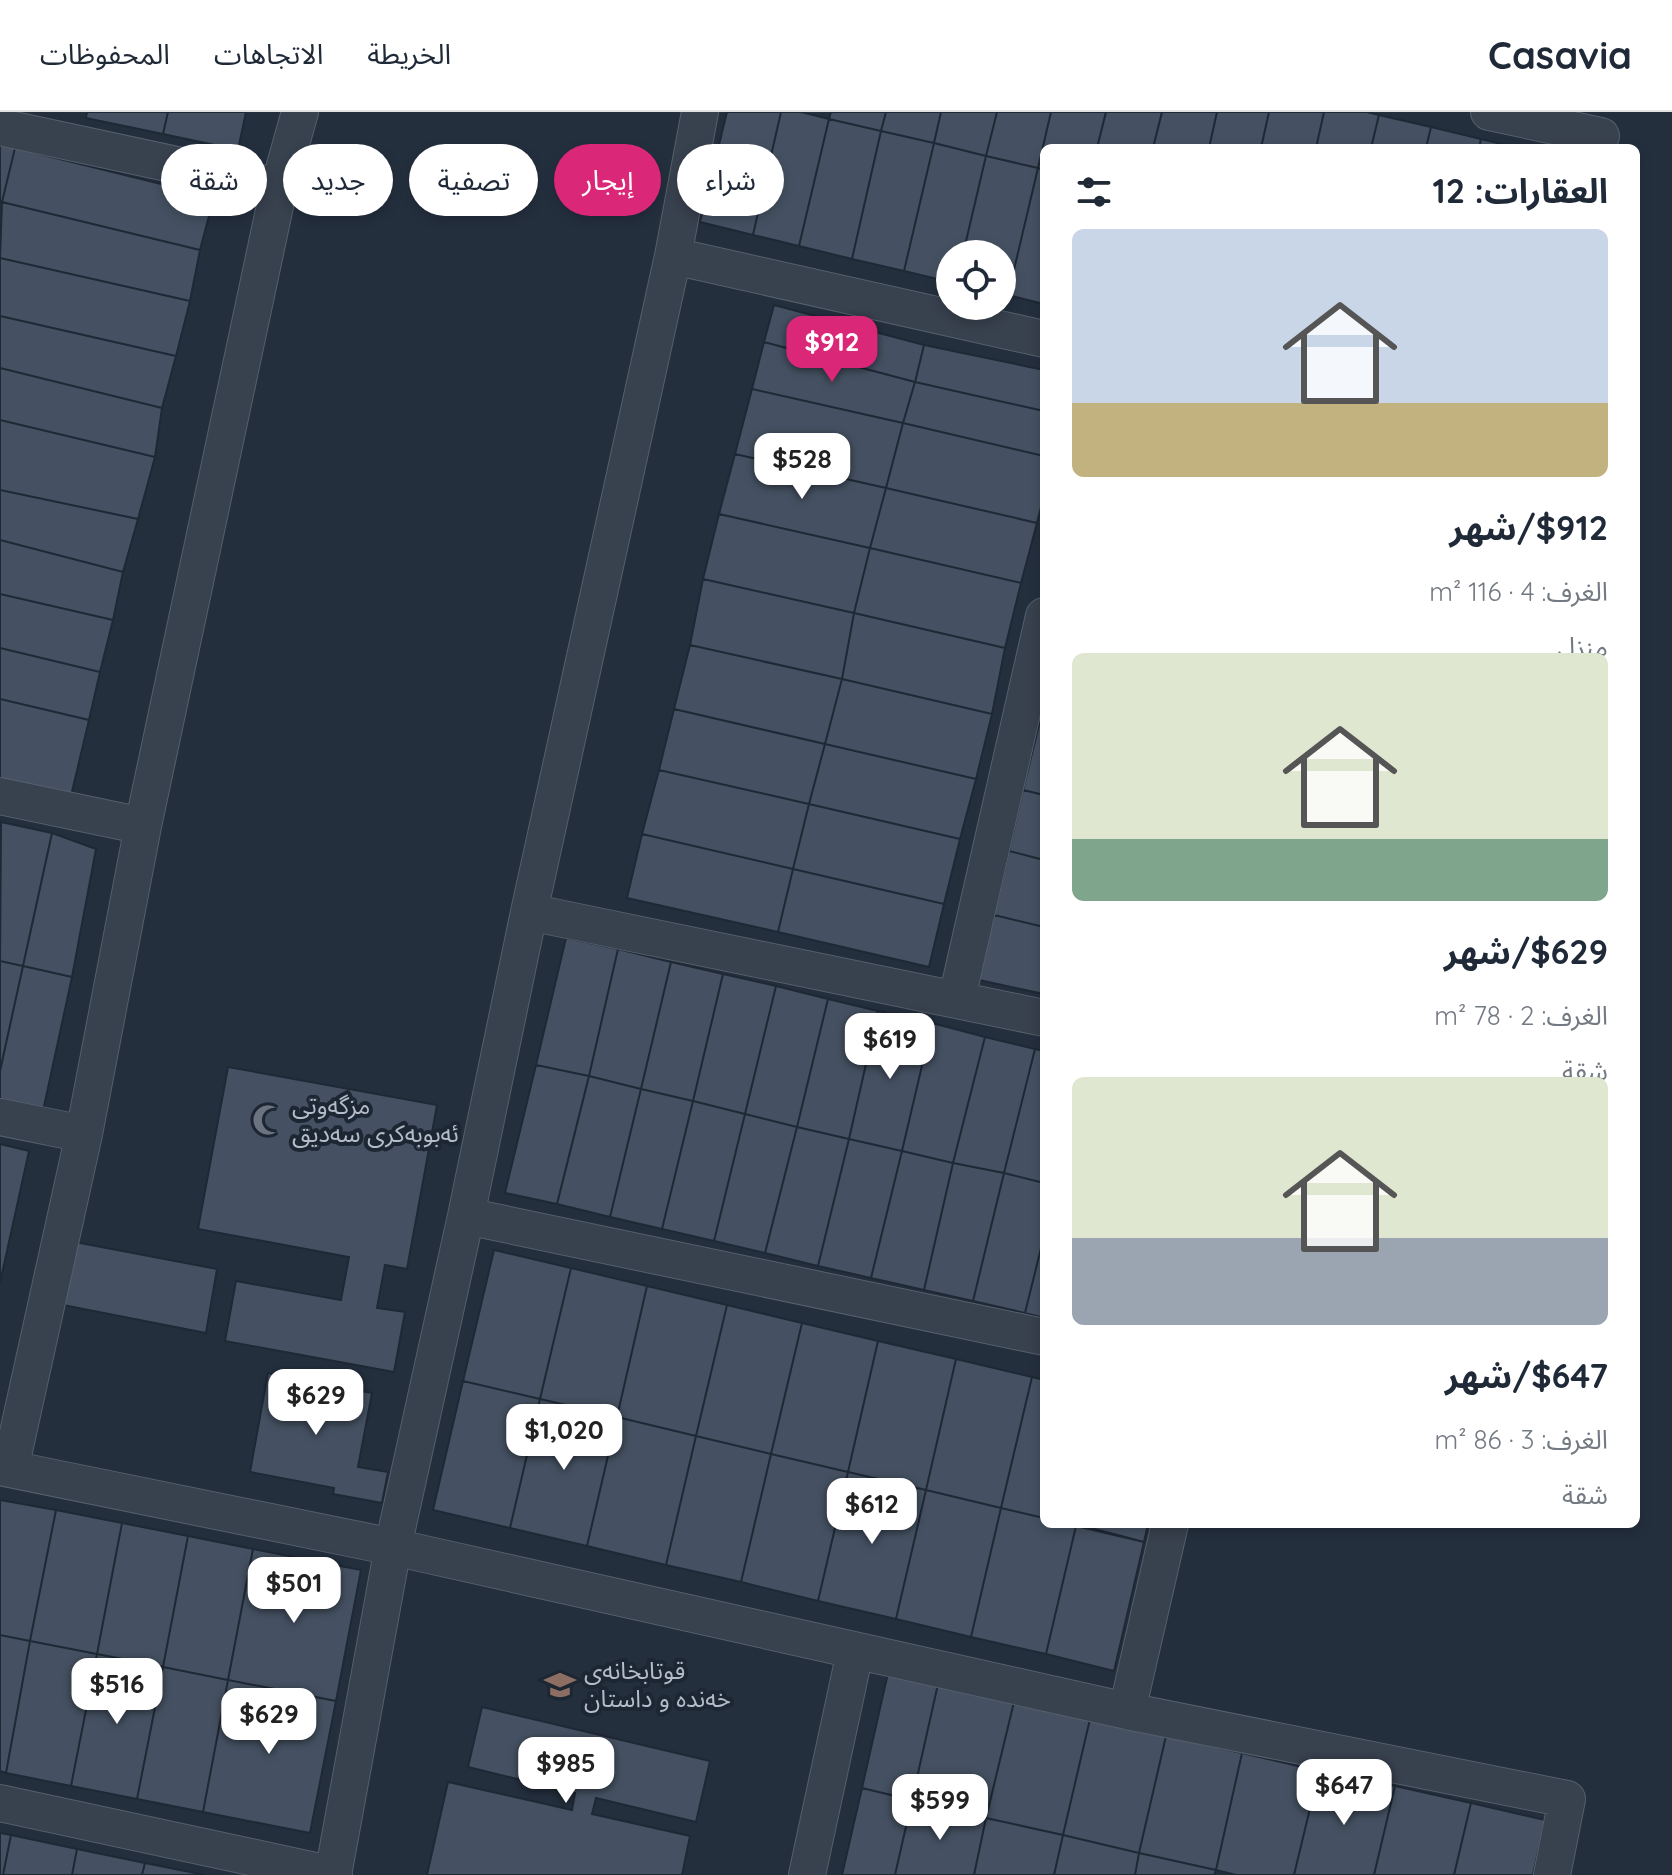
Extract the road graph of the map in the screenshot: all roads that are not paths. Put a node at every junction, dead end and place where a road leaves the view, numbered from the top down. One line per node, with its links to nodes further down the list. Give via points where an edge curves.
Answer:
1 (300, 112): 6 (street)
2 (700, 112): 7 (street)
3 (1489, 112): 5 (street)
4 (0, 127): 6 (street)
5 (1602, 132)
6 (279, 187): 11 (street)
7 (673, 256): 8 (street); 12 (street)
8 (1040, 338)
9 (1040, 634): 13 (street)
10 (0, 796): 11 (street)
11 (143, 826): 16 (street)
12 (529, 912): 13 (street); 17 (street)
13 (957, 998): 14 (street)
14 (1040, 1017)
15 (0, 1117): 16 (street)
16 (84, 1134): 19 (street)
17 (466, 1216): 18 (street); 21 (street)
18 (1040, 1336)
19 (5, 1468): 21 (street)
20 (1169, 1528): 23 (street)
21 (393, 1547): 22 (street); 25 (street)
22 (855, 1652): 23 (street); 26 (street)
23 (1127, 1711): 27 (street, via 1567,1799)
24 (0, 1803): 25 (street)
25 (334, 1875)
26 (807, 1875)
27 (1552, 1875)

